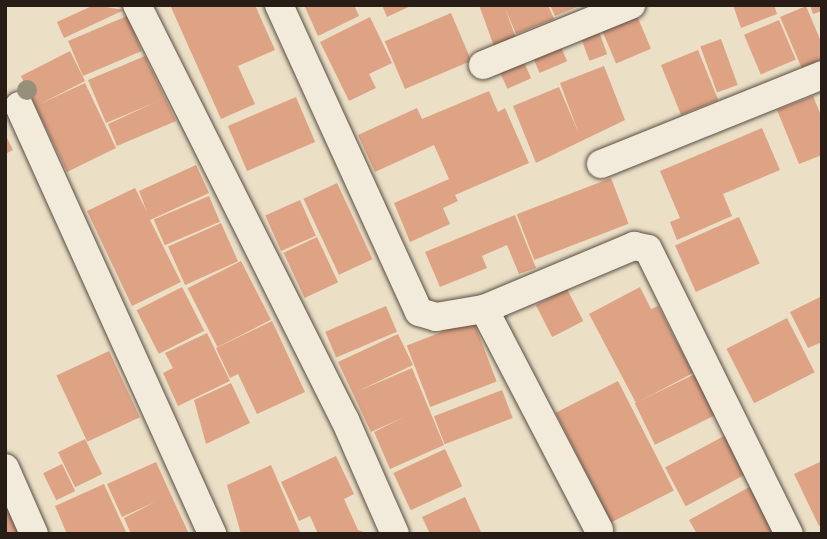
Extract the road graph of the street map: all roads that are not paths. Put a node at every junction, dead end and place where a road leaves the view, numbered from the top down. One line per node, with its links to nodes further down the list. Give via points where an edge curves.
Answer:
1 (137, 5): 13 (street, via 345,420)
2 (279, 5): 8 (street, via 414,305 436,317)
3 (631, 5): 4 (street)
4 (483, 65)
5 (822, 75): 7 (street)
6 (19, 106): 12 (street)
7 (601, 164)
8 (484, 309): 10 (street); 14 (street, via 634,246 648,249)
9 (5, 468): 11 (street)
10 (599, 530)
11 (34, 534)
12 (212, 534)
13 (395, 534)
14 (789, 534)

